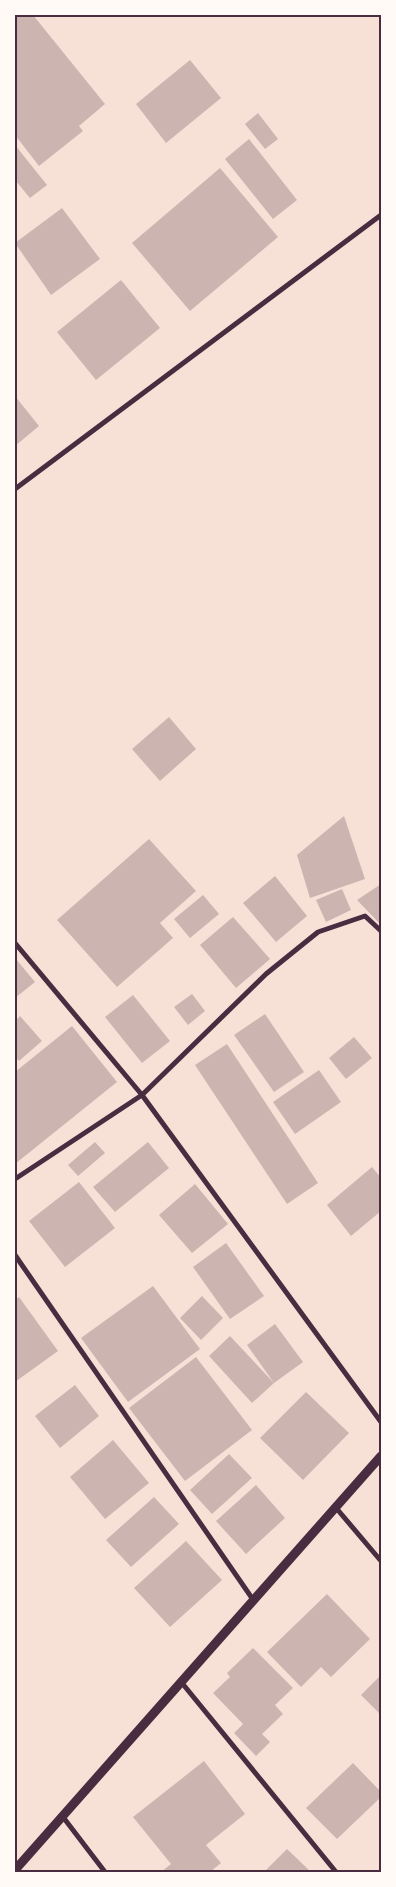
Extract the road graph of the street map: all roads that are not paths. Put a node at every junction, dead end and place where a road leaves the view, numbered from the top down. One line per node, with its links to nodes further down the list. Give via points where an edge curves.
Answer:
1 (381, 215): 2 (street)
2 (15, 489)
3 (381, 931): 5 (street, via 365,916 318,932 266,974)
4 (15, 943): 5 (street)
5 (142, 1094): 6 (street); 8 (street)
6 (15, 1178)
7 (15, 1255): 12 (street)
8 (381, 1422)
9 (381, 1456): 10 (street)
10 (337, 1509): 11 (street); 12 (street)
11 (381, 1560)
12 (254, 1601): 13 (street)
13 (182, 1684): 14 (street); 17 (street)
14 (63, 1817): 15 (street); 16 (street)
15 (15, 1870)
16 (105, 1872)
17 (336, 1872)

